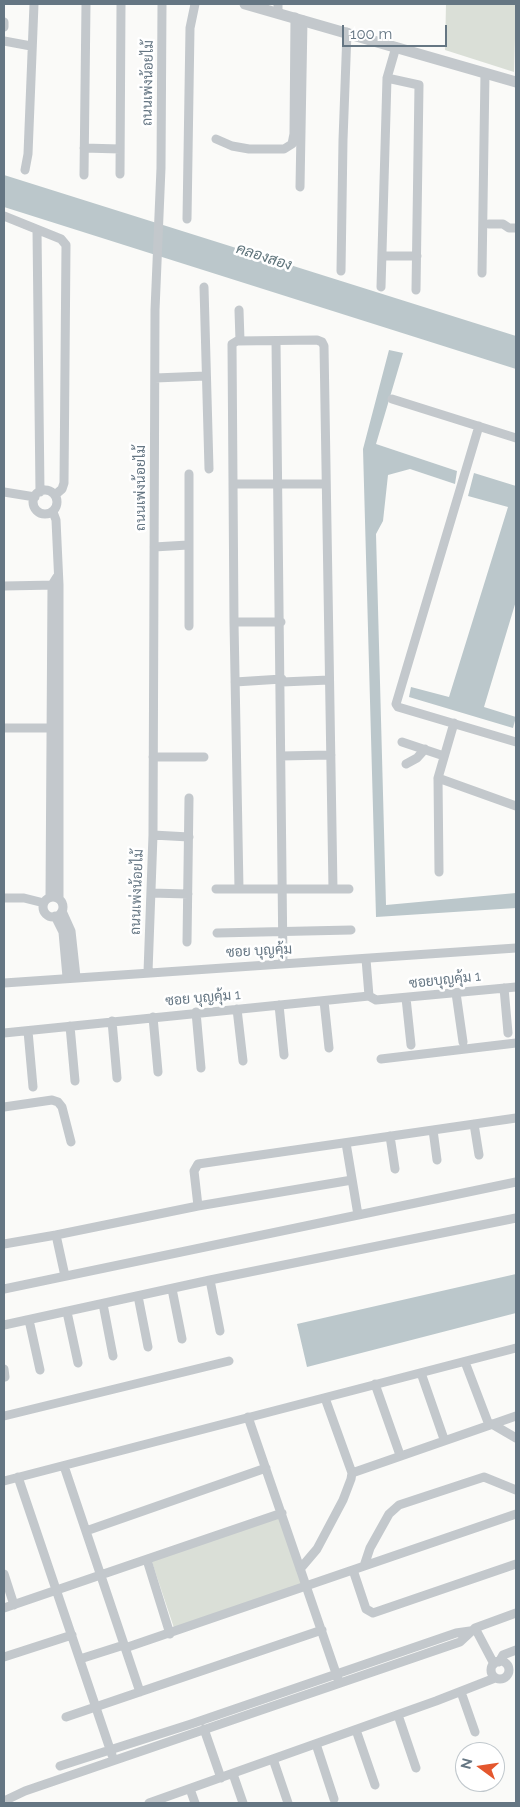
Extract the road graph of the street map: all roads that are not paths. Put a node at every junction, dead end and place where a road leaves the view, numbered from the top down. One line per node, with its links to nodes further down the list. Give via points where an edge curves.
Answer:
1 (34, 4): 13 (street)
2 (86, 4): 19 (street)
3 (119, 4): 20 (street)
4 (162, 4): 41 (street, ถนนเพ่งน้อยไม้)
5 (195, 4): 26 (street, via 190,28)
6 (245, 4): 7 (street)
7 (278, 8): 8 (street)
8 (299, 18): 11 (street); 18 (street, via 292,144 284,149 249,149); 24 (street)
9 (4, 22): 10 (street)
10 (4, 27)
11 (347, 32): 14 (street); 32 (street)
12 (4, 41): 13 (street)
13 (32, 46): 21 (street)
14 (396, 47): 15 (street); 16 (street)
15 (485, 73): 17 (street); 33 (street)
16 (387, 78): 30 (street); 31 (street, via 419,85)
17 (516, 82)
18 (216, 139)
19 (84, 148): 20 (street); 23 (street)
20 (120, 149): 22 (street)
21 (26, 170)
22 (120, 174)
23 (84, 175)
24 (300, 187)
25 (4, 216): 29 (street)
26 (187, 219)
27 (489, 224): 28 (street)
28 (516, 228)
29 (37, 230): 51 (street); 52 (street, via 60,239 66,245 64,483)
30 (382, 256): 31 (street); 35 (street)
31 (417, 256): 36 (street)
32 (341, 271)
33 (482, 273)
34 (204, 286): 40 (street)
35 (381, 287)
36 (416, 290)
37 (239, 310): 38 (street)
38 (240, 341): 39 (street); 48 (street, via 232,344)
39 (276, 341): 47 (street); 49 (street, via 317,340 324,346)
40 (206, 376): 41 (street); 45 (street)
41 (155, 378): 55 (street, ถนนเพ่งน้อยไม้)
42 (392, 399): 43 (street)
43 (479, 426): 44 (street); 64 (street, via 396,703 398,707)
44 (516, 438)
45 (209, 470)
46 (189, 474): 54 (street)
47 (279, 482): 48 (street); 49 (street); 59 (street)
48 (233, 484): 58 (street)
49 (326, 484): 61 (street)
50 (4, 492): 51 (street)
51 (37, 494): 52 (street, via 46,490); 53 (street, via 34,504 39,512)
52 (55, 495): 53 (street, via 57,505)
53 (52, 512): 56 (street, via 56,520)
54 (188, 545): 55 (street); 60 (street)
55 (154, 547): 73 (street, ถนนเพ่งน้อยไม้)
56 (56, 582): 57 (street); 66 (street); 90 (street)
57 (4, 586)
58 (234, 622): 59 (street); 63 (street)
59 (280, 622): 62 (street)
60 (189, 626)
61 (329, 680): 62 (street); 70 (street)
62 (282, 681): 63 (street); 71 (street)
63 (235, 682): 83 (street)
64 (454, 723): 68 (street); 72 (street)
65 (4, 728): 66 (street)
66 (52, 728): 90 (street)
67 (402, 742): 69 (street)
68 (516, 742)
69 (425, 749): 72 (street); 75 (street)
70 (331, 755): 71 (street); 84 (street)
71 (281, 756): 85 (street)
72 (444, 756): 76 (street)
73 (153, 757): 74 (street); 79 (street, ถนนเพ่งน้อยไม้)
74 (204, 757)
75 (406, 764)
76 (438, 778): 78 (street); 81 (street)
77 (189, 798): 80 (street)
78 (516, 806)
79 (153, 835): 80 (street); 87 (street, ถนนเพ่งน้อยไม้)
80 (189, 837): 88 (street)
81 (439, 872)
82 (216, 889): 83 (street)
83 (239, 889): 85 (street)
84 (333, 889): 85 (street); 86 (street)
85 (282, 890): 93 (street)
86 (349, 890)
87 (151, 893): 88 (street); 99 (street, ถนนเพ่งน้อยไม้)
88 (188, 894): 95 (street)
89 (4, 898): 90 (street)
90 (51, 899): 91 (street, via 63,906); 91 (street, via 44,912 49,916)
91 (59, 914): 100 (street)
92 (351, 930): 93 (street)
93 (282, 932): 94 (street); 98 (street)
94 (217, 933)
95 (187, 942)
96 (516, 948): 97 (street, ซอย บุญคุ้ม)
97 (366, 959): 98 (street, ซอย บุญคุ้ม); 105 (street)
98 (283, 963): 99 (street, ซอย บุญคุ้ม)
99 (148, 972): 100 (street, ซอย บุญคุ้ม)
100 (71, 977): 101 (street, ซอย บุญคุ้ม)
101 (4, 983)
102 (516, 987): 103 (street, ซอยบุญคุ้ม 1)
103 (504, 988): 104 (street, ซอยบุญคุ้ม 1); 116 (street)
104 (456, 993): 106 (street, ซอยบุญคุ้ม 1); 117 (street)
105 (372, 998): 106 (street, ซอยบุญคุ้ม 1); 107 (street, ซอย บุญคุ้ม 1)
106 (406, 998): 119 (street)
107 (324, 1001): 108 (street, ซอย บุญคุ้ม 1); 120 (street)
108 (279, 1005): 109 (street, ซอย บุญคุ้ม 1); 121 (street)
109 (237, 1008): 110 (street, ซอย บุญคุ้ม 1); 123 (street)
110 (196, 1012): 111 (street, ซอย บุญคุ้ม 1); 124 (street)
111 (153, 1017): 112 (street, ซอย บุญคุ้ม 1); 125 (street)
112 (112, 1021): 113 (street, ซอย บุญคุ้ม 1); 126 (street)
113 (70, 1026): 114 (street, ซอย บุญคุ้ม 1); 127 (street)
114 (28, 1030): 115 (street, ซอย บุญคุ้ม 1); 128 (street)
115 (4, 1033)
116 (508, 1033)
117 (463, 1042)
118 (516, 1043): 122 (street)
119 (411, 1045)
120 (329, 1048)
121 (284, 1055)
122 (381, 1059)
123 (243, 1061)
124 (201, 1068)
125 (158, 1072)
126 (117, 1078)
127 (75, 1081)
128 (33, 1088)
129 (4, 1107): 134 (street, via 52,1100 58,1102)
130 (516, 1119): 131 (street)
131 (474, 1124): 132 (street); 136 (street)
132 (433, 1130): 133 (street); 137 (street)
133 (390, 1136): 135 (street); 138 (street)
134 (71, 1142)
135 (346, 1143): 139 (street); 141 (street, via 198,1164 194,1171)
136 (479, 1155)
137 (437, 1160)
138 (395, 1169)
139 (352, 1180): 141 (street); 142 (street)
140 (516, 1182): 142 (street)
141 (198, 1206): 144 (street)
142 (358, 1215): 146 (street)
143 (516, 1218): 147 (street)
144 (56, 1234): 145 (street); 146 (street)
145 (4, 1244)
146 (65, 1276): 149 (street)
147 (210, 1280): 148 (street); 155 (street)
148 (172, 1288): 150 (street); 156 (street)
149 (4, 1289)
150 (138, 1296): 151 (street); 157 (street)
151 (103, 1304): 152 (street); 159 (street)
152 (67, 1312): 153 (street); 162 (street)
153 (29, 1320): 154 (street); 164 (street)
154 (4, 1325)
155 (220, 1331)
156 (182, 1339)
157 (148, 1347)
158 (515, 1349): 160 (street); 163 (street)
159 (113, 1356)
160 (516, 1359)
161 (229, 1361): 168 (street)
162 (78, 1362)
163 (465, 1362): 165 (street); 171 (street)
164 (40, 1370)
165 (421, 1373): 166 (street); 173 (street)
166 (375, 1384): 167 (street); 174 (street)
167 (325, 1398): 170 (street); 177 (street)
168 (4, 1416)
169 (516, 1416): 171 (street)
170 (248, 1417): 175 (street); 176 (street)
171 (491, 1425): 172 (street); 173 (street)
172 (516, 1438)
173 (444, 1439): 174 (street)
174 (400, 1455): 177 (street)
175 (64, 1466): 178 (street); 183 (street)
176 (266, 1468): 181 (street); 183 (street)
177 (352, 1472): 187 (street, via 343,1500 317,1549)
178 (18, 1477): 179 (street); 192 (street)
179 (4, 1481)
180 (516, 1490): 186 (street, via 484,1477 399,1505 389,1514)
181 (282, 1513): 184 (street); 187 (street)
182 (516, 1514): 186 (street)
183 (86, 1531): 190 (street)
184 (147, 1560): 190 (street); 198 (street)
185 (516, 1564): 188 (street, via 373,1613 366,1609)
186 (364, 1566): 188 (street)
187 (300, 1569): 191 (street)
188 (353, 1570): 191 (street)
189 (4, 1574): 193 (street)
190 (101, 1576): 192 (street); 200 (street)
191 (306, 1585): 196 (street); 198 (street)
192 (58, 1590): 193 (street); 199 (street)
193 (14, 1605): 194 (street)
194 (4, 1608)
195 (516, 1613): 197 (street)
196 (322, 1630): 207 (street); 208 (street)
197 (473, 1630): 204 (street); 207 (street, via 460,1642)
198 (170, 1634): 200 (street)
199 (72, 1635): 202 (street); 203 (street)
200 (125, 1646): 203 (street); 208 (street)
201 (516, 1650): 204 (street, via 503,1655)
202 (4, 1657)
203 (80, 1659): 210 (street)
204 (497, 1663): 205 (street, via 505,1663); 206 (street, via 491,1671)
205 (512, 1672): 206 (street, via 504,1678)
206 (495, 1678): 209 (street)
207 (338, 1679): 213 (street); 217 (street)
208 (140, 1692): 210 (street)
209 (461, 1692): 211 (street); 215 (street)
210 (96, 1707): 212 (street); 217 (street)
211 (398, 1715): 214 (street); 221 (street)
212 (66, 1717)
213 (204, 1729): 219 (street); 223 (street)
214 (356, 1730): 216 (street); 224 (street)
215 (475, 1732)
216 (316, 1744): 218 (street); 226 (street)
217 (110, 1751): 219 (street); 220 (street)
218 (273, 1759): 222 (street); 231 (street)
219 (114, 1760): 227 (street)
220 (60, 1766)
221 (416, 1768)
222 (233, 1774): 223 (street); 230 (street)
223 (221, 1778): 225 (street)
224 (375, 1785)
225 (190, 1789): 228 (street); 229 (street)
226 (334, 1799)
227 (4, 1801)
228 (149, 1803)
229 (195, 1803)
230 (243, 1803)
231 (288, 1803)

